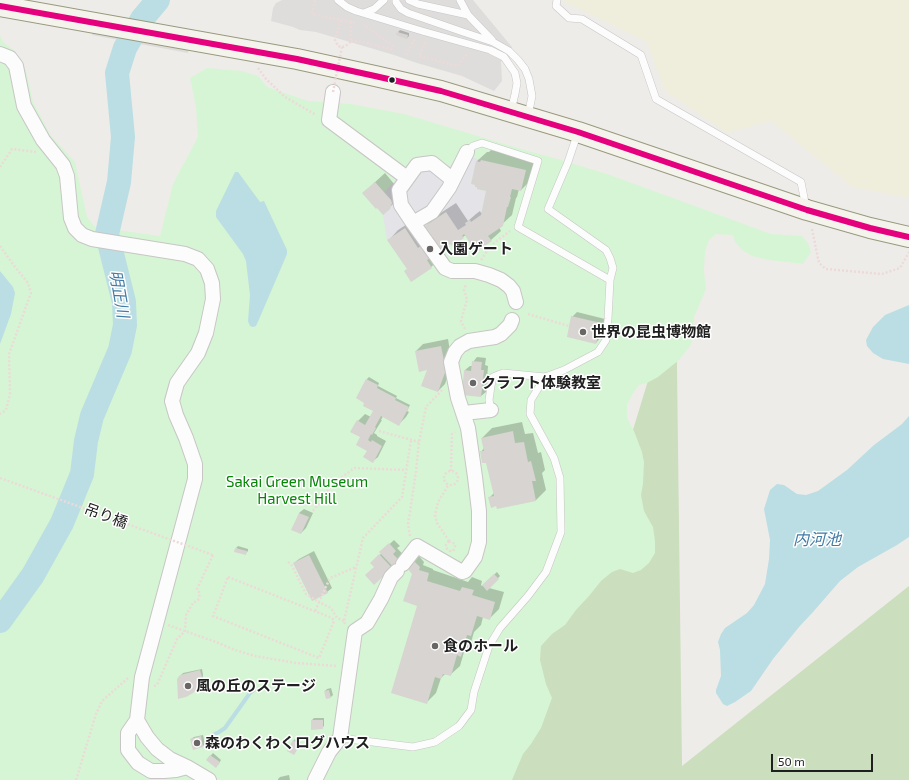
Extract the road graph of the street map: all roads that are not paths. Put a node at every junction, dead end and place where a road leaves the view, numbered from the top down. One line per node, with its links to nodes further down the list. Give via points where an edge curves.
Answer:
1 (338, 0): 8 (lane, via 347,7)
2 (384, 0): 8 (lane)
3 (396, 0): 10 (lane, via 401,9 408,13)
4 (409, 0): 9 (lane)
5 (460, 0): 9 (lane)
6 (557, 0): 18 (lane, via 556,6 570,18 582,19 641,54 656,99 801,182)
7 (0, 6): 13 (street, via 297,59 441,91)
8 (364, 13): 13 (lane, via 490,50 504,57 514,73)
9 (468, 15): 10 (lane)
10 (493, 42): 13 (lane, via 509,51 518,60 529,79 532,96)
11 (0, 54): 27 (street, via 10,58 16,66 24,106 43,140 63,165 67,176 71,218 75,228 82,235 92,239 185,254 198,259 207,269 212,283 213,299 206,333 198,353 177,383 172,401 195,464 194,479 142,677)
12 (333, 92): 16 (street, via 329,120)
13 (519, 114): 14 (street)
14 (578, 132): 18 (street); 21 (lane, via 548,209 606,250 613,268)
15 (467, 152): 17 (street); 21 (lane, via 473,146 482,143 538,161 518,228)
16 (407, 178): 17 (street, via 417,165 432,163); 19 (street, via 399,190 401,206)
17 (453, 180): 19 (street, via 432,212)
18 (807, 210): 20 (street)
19 (413, 223): 22 (street, via 445,268 452,271 472,271 501,280 513,291)
20 (907, 242)
21 (610, 280): 24 (lane, via 606,340 598,352 564,370)
22 (516, 302)
23 (512, 320): 26 (street, via 501,334 469,341 455,352 450,362)
24 (545, 376): 25 (lane, via 503,373 493,377); 28 (lane, via 531,400 530,414 554,458 560,478 560,532 546,572 500,628 489,646 471,710 459,726 435,742 413,747)
25 (491, 410): 26 (street)
26 (464, 413): 28 (street, via 479,511 479,542 475,557 462,572 417,546 391,577 367,623 355,631)
27 (137, 720): 29 (street, via 157,749 170,760); 29 (street, via 128,733 128,750 138,763 151,771)
28 (340, 738): 31 (street, via 329,752)
29 (187, 767): 30 (street)
30 (209, 780)
31 (315, 780)

